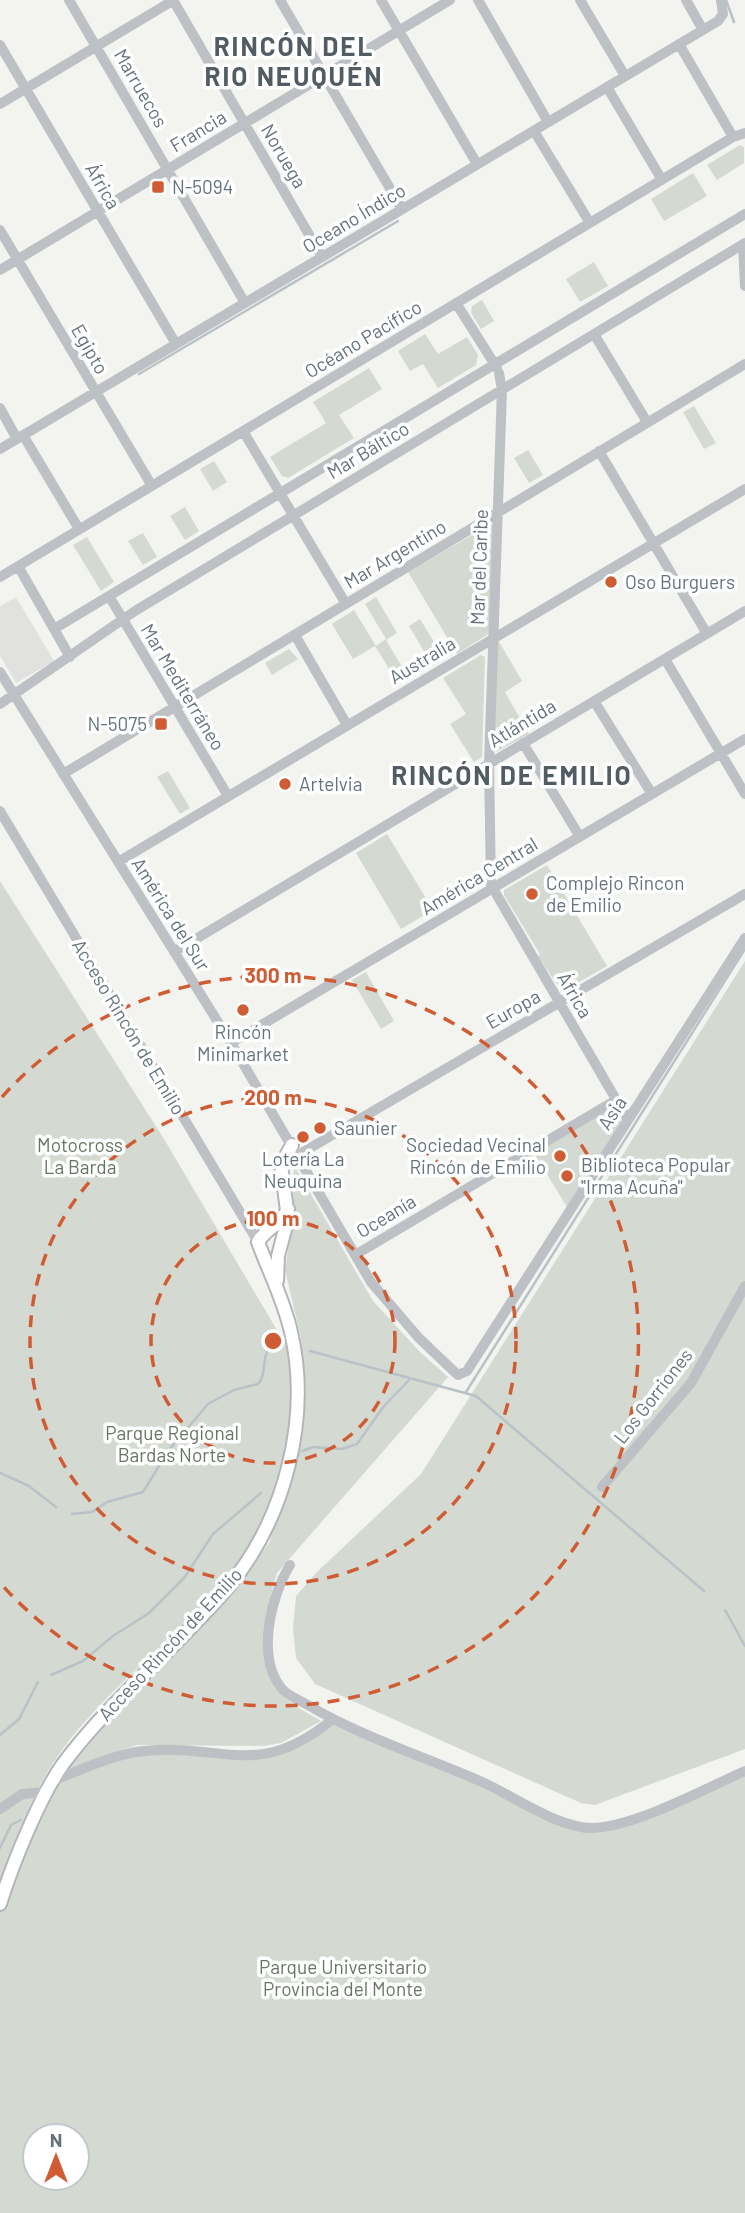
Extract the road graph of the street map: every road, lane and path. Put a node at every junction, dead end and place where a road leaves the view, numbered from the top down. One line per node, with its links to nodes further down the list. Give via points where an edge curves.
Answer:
1 (69, 0): 14 (street, Marruecos)
2 (173, 0): 14 (street); 21 (street, Noruega)
3 (280, 0): 15 (street)
4 (381, 0): 11 (street)
5 (450, 0): 11 (street, Francia)
6 (478, 0): 20 (street)
7 (580, 0): 16 (street)
8 (686, 0): 10 (street)
9 (721, 0): 10 (street, Oceano Índico, via 723,14)
10 (703, 30): 12 (street, Oceano Índico)
11 (399, 31): 15 (street, Francia); 25 (street)
12 (679, 44): 16 (street, Oceano Índico); 24 (street)
13 (0, 45): 18 (street, África)
14 (96, 46): 18 (street); 26 (street, Marruecos)
15 (324, 76): 21 (street, Francia); 28 (street)
16 (625, 76): 17 (street, Oceano Índico)
17 (607, 87): 20 (street, Oceano Índico); 27 (street)
18 (26, 89): 19 (street); 29 (street, África)
19 (0, 104)
20 (548, 122): 22 (street, Oceano Índico)
21 (245, 123): 26 (street, Francia); 34 (street, Noruega)
22 (534, 131): 25 (street, Oceano Índico); 31 (street)
23 (745, 133): 24 (street, Océano Pacífico)
24 (733, 137): 27 (street, Océano Pacífico)
25 (477, 164): 28 (street, Oceano Índico)
26 (168, 169): 29 (street, Francia); 38 (street, Marruecos)
27 (662, 180): 31 (street, Océano Pacífico)
28 (402, 209): 34 (street, Oceano Índico)
29 (98, 211): 35 (street, Francia); 41 (street, África)
30 (745, 214): 43 (street, Mar Báltico)
31 (590, 223): 39 (street, Océano Pacífico)
32 (0, 230): 35 (street, Egipto)
33 (744, 244): 37 (street); 40 (street, Mar Báltico)
34 (322, 257): 38 (street, Oceano Índico)
35 (17, 259): 36 (street, Francia); 46 (street, Egipto)
36 (0, 270)
37 (745, 286)
38 (245, 303): 41 (street, Oceano Índico)
39 (456, 303): 43 (street, Mar del Caribe); 49 (street, Océano Pacífico)
40 (594, 334): 44 (street, Mar Báltico); 48 (street)
41 (176, 344): 46 (street, Oceano Índico)
42 (745, 363): 48 (street, Mar Argentino)
43 (497, 368): 44 (street, Mar del Caribe); 45 (street, Mar del Caribe); 55 (street, Mar Báltico)
44 (515, 382): 45 (street, Mar Báltico)
45 (502, 390): 56 (street, Mar del Caribe); 57 (street, Mar Báltico)
46 (95, 392): 50 (street, Oceano Índico); 53 (street, Egipto)
47 (0, 408): 50 (street)
48 (648, 422): 52 (street, Mar Argentino)
49 (243, 431): 53 (street, Océano Pacífico); 55 (street)
50 (20, 437): 51 (street, Oceano Índico); 58 (street)
51 (0, 449)
52 (599, 452): 56 (street, Mar Argentino); 59 (street)
53 (152, 486): 58 (street, Océano Pacífico)
54 (745, 489): 59 (street, Australia)
55 (280, 493): 57 (street); 62 (street, Mar Báltico)
56 (499, 512): 63 (street, Mar Argentino); 69 (street, Mar del Caribe)
57 (293, 516): 63 (street); 65 (street, Mar Báltico)
58 (79, 529): 60 (street, Océano Pacífico)
59 (653, 543): 67 (street); 69 (street, Australia)
60 (18, 566): 61 (street, Océano Pacífico); 66 (street)
61 (0, 577)
62 (108, 596): 65 (street, Mar Mediterráneo); 66 (street, Mar Báltico)
63 (346, 604): 68 (street, Mar Argentino)
64 (745, 611): 67 (street, Atlántida)
65 (123, 620): 70 (street, Mar Báltico); 76 (street, Mar Mediterráneo)
66 (54, 629): 70 (street)
67 (707, 634): 71 (street, Atlántida)
68 (295, 635): 76 (street, Mar Argentino); 77 (street)
69 (493, 638): 77 (street, Australia); 81 (street, Mar del Caribe)
70 (70, 657): 73 (street, Mar Báltico)
71 (665, 659): 74 (street, Atlántida); 80 (street)
72 (0, 672): 73 (street, América del Sur)
73 (13, 695): 75 (street); 82 (street, América del Sur)
74 (594, 701): 79 (street, Atlántida); 83 (street)
75 (0, 704)
76 (175, 707): 82 (street, Mar Argentino); 85 (street, Mar Mediterráneo)
77 (347, 725): 85 (street, Australia)
78 (745, 739): 80 (street, América Central)
79 (523, 743): 81 (street, Atlántida); 87 (street)
80 (721, 753): 83 (street, América Central); 84 (street)
81 (489, 764): 89 (street, Mar del Caribe); 92 (street, Atlántida)
82 (63, 774): 88 (street, América del Sur)
83 (652, 794): 87 (street, América Central)
84 (745, 794)
85 (228, 796): 88 (street, Australia)
86 (0, 811): 99 (street, Acceso Rincón de Emilio)
87 (580, 837): 89 (street, América Central)
88 (118, 862): 92 (street, América del Sur)
89 (492, 888): 93 (street, África); 94 (street, América Central)
90 (745, 894): 93 (street, Europa)
91 (745, 938): 96 (street, Asia)
92 (174, 952): 94 (street, América del Sur)
93 (559, 1003): 95 (street, África); 97 (street, Europa)
94 (231, 1043): 97 (street, América del Sur)
95 (616, 1100): 96 (street, África); 100 (street, Oceanía)
96 (628, 1120): 103 (street, Asia)
97 (295, 1150): 98 (main road, Acceso Rincón de Emilio, via 281,1165); 100 (street, América del Sur)
98 (288, 1209): 99 (main road); 102 (main road, Acceso Rincón de Emilio)
99 (258, 1242): 102 (main road, Acceso Rincón de Emilio)
100 (355, 1255): 103 (street, América del Sur, via 381,1296)
101 (745, 1286): 104 (street, Los Gorriones, via 691,1383)
102 (277, 1288): 108 (main road, Acceso Rincón de Emilio, via 291,1333 297,1398 291,1448 271,1515 228,1586 118,1697)
103 (461, 1375)
104 (602, 1487)
105 (290, 1565): 106 (street, via 281,1579 272,1617 273,1674 284,1691)
106 (333, 1718): 107 (street, via 551,1816 591,1828 623,1823); 108 (street, via 288,1749 265,1756 174,1750 128,1753)
107 (745, 1771)
108 (48, 1786): 109 (street, via 22,1794); 110 (main road, Acceso Rincón de Emilio)
109 (0, 1810)
110 (0, 1904)

